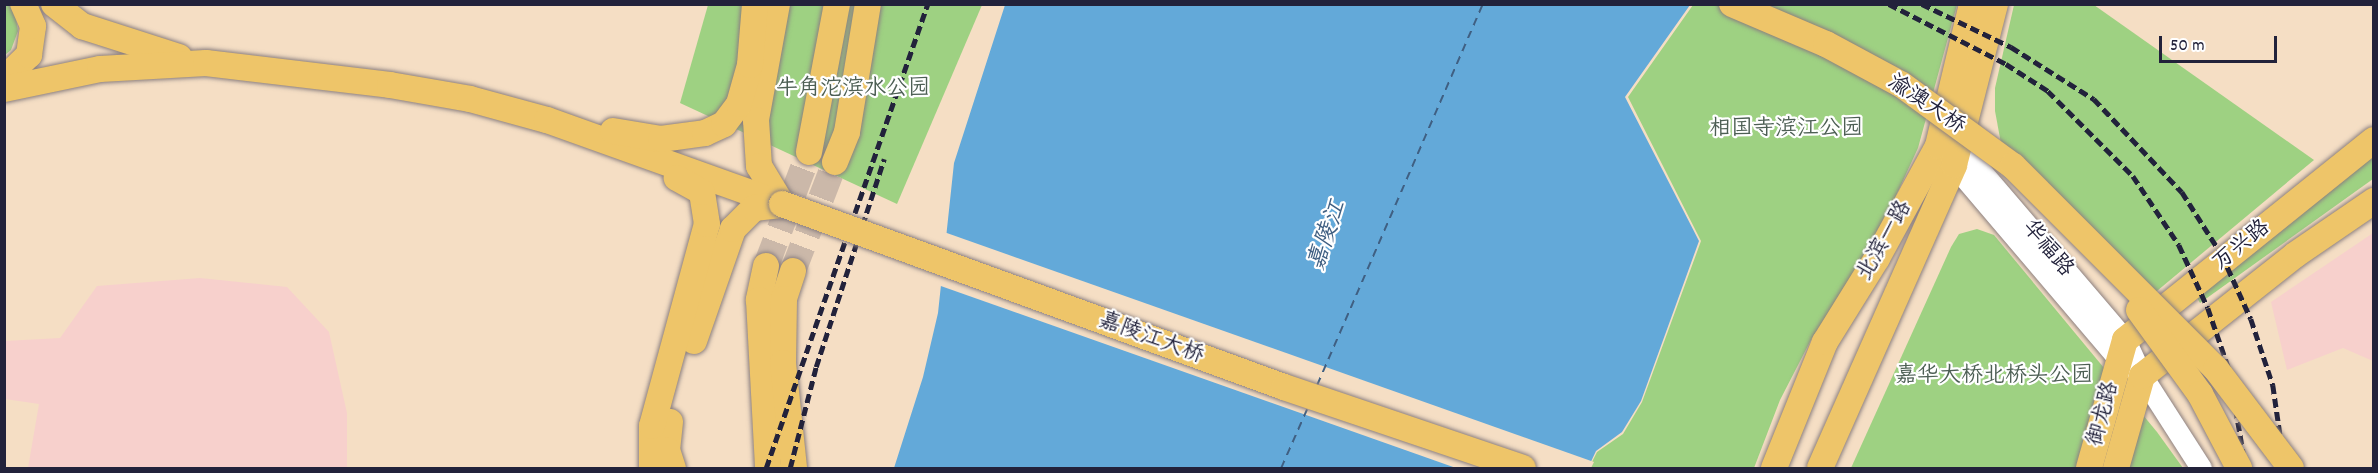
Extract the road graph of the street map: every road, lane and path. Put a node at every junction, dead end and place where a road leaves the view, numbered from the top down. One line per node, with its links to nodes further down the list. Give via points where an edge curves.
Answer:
1 (23, 4): 14 (main road, via 33,26 28,55)
2 (54, 4): 13 (main road, via 82,26)
3 (754, 4): 16 (main road, via 750,65 739,104 724,124 705,133 661,139)
4 (777, 4): 22 (main road, via 756,120 759,166)
5 (827, 4): 12 (main road)
6 (837, 4): 12 (main road)
7 (868, 4): 17 (main road)
8 (885, 4): 17 (main road)
9 (1732, 4): 24 (main road, 渝澳大桥, bridge, via 1826,45 1902,85 2013,166)
10 (1971, 4): 19 (main road, 北滨一路)
11 (1995, 4): 19 (main road, 北滨一路)
12 (824, 57): 20 (main road)
13 (206, 63): 15 (main road, via 100,69); 16 (main road, via 390,85 470,99)
14 (4, 79)
15 (4, 88)
16 (548, 120): 22 (main road, 嘉陵江大桥); 32 (main road, via 694,185 706,200 705,236 652,426)
17 (847, 132): 21 (main road)
18 (2373, 140): 28 (main road, 万兴路)
19 (1948, 146): 27 (main road, 北滨一路); 28 (street, 华福路); 29 (main road, 北滨一路)
20 (809, 152)
21 (835, 162)
22 (770, 200): 33 (main road, via 739,220 728,239 668,429 667,450); 35 (main road, 嘉陵江大桥, bridge, via 1284,387)
23 (2373, 201): 30 (main road, 万兴路, via 2295,255)
24 (2093, 247): 41 (main road, bridge, via 2200,394); 42 (main road, bridge, via 2216,369)
25 (766, 266): 31 (main road, via 759,300)
26 (793, 271): 34 (main road, via 784,299 783,363)
27 (1825, 342): 29 (main road, via 1853,340 1862,347); 36 (main road, 北滨一路)
28 (2122, 349): 30 (street, 华福路); 38 (main road, 御龙路)
29 (1866, 363): 37 (main road, 北滨一路)
30 (2142, 376): 39 (main road, 御龙路); 40 (street, 华福路)
31 (766, 461)
32 (652, 468)
33 (673, 468)
34 (794, 468)
35 (1523, 468)
36 (1774, 468)
37 (1820, 468)
38 (2089, 468)
39 (2116, 468)
40 (2201, 468)
41 (2239, 468)
42 (2291, 468)

